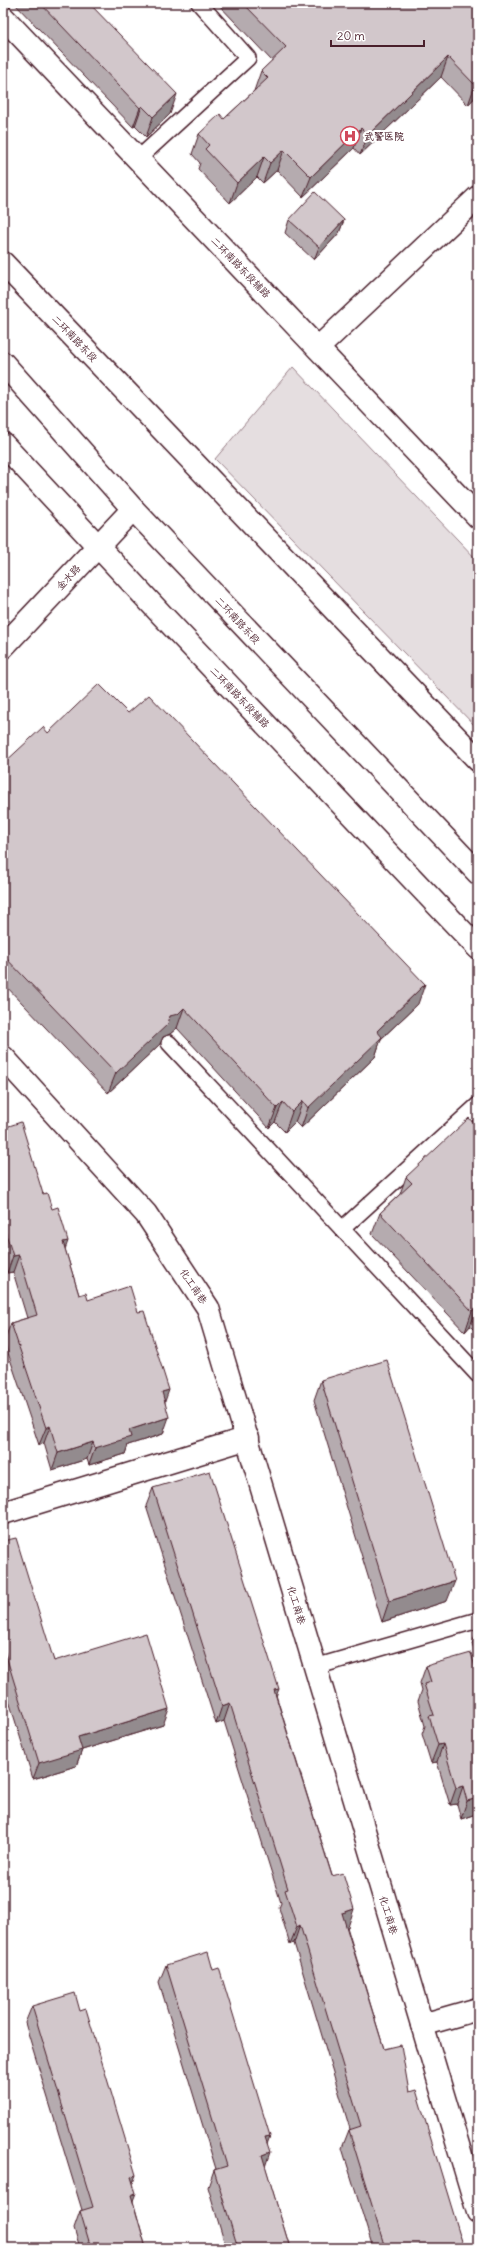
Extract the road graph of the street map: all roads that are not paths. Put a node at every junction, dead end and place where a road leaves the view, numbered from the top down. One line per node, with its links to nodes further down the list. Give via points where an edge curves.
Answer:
1 (200, 3): 3 (lane, via 248,58)
2 (3, 17): 3 (main road, 二环南路东段辅路)
3 (138, 159): 6 (main road, 二环南路东段辅路)
4 (478, 197): 6 (main road)
5 (3, 263): 13 (main road, 二环南路东段)
6 (318, 348): 10 (main road, 二环南路东段辅路)
7 (3, 363): 9 (main road, 二环南路东段)
8 (3, 444): 11 (main road, 二环南路东段辅路)
9 (133, 510): 11 (main road, 金水路); 14 (main road, 二环南路东段)
10 (478, 517)
11 (97, 546): 12 (main road, 金水路); 15 (main road, 二环南路东段辅路)
12 (3, 647)
13 (478, 760)
14 (478, 873)
15 (478, 948)
16 (169, 1043): 19 (lane)
17 (3, 1058): 21 (main road, 化工南巷, via 146,1214 208,1308)
18 (478, 1105): 19 (lane)
19 (342, 1229): 20 (lane)
20 (478, 1375)
21 (248, 1438): 22 (main road); 24 (main road, 化工南巷)
22 (3, 1513)
23 (478, 1620): 24 (lane)
24 (315, 1667): 26 (main road, 化工南巷)
25 (478, 2009): 26 (main road)
26 (422, 2025): 27 (main road, 化工南巷)
27 (478, 2212)

